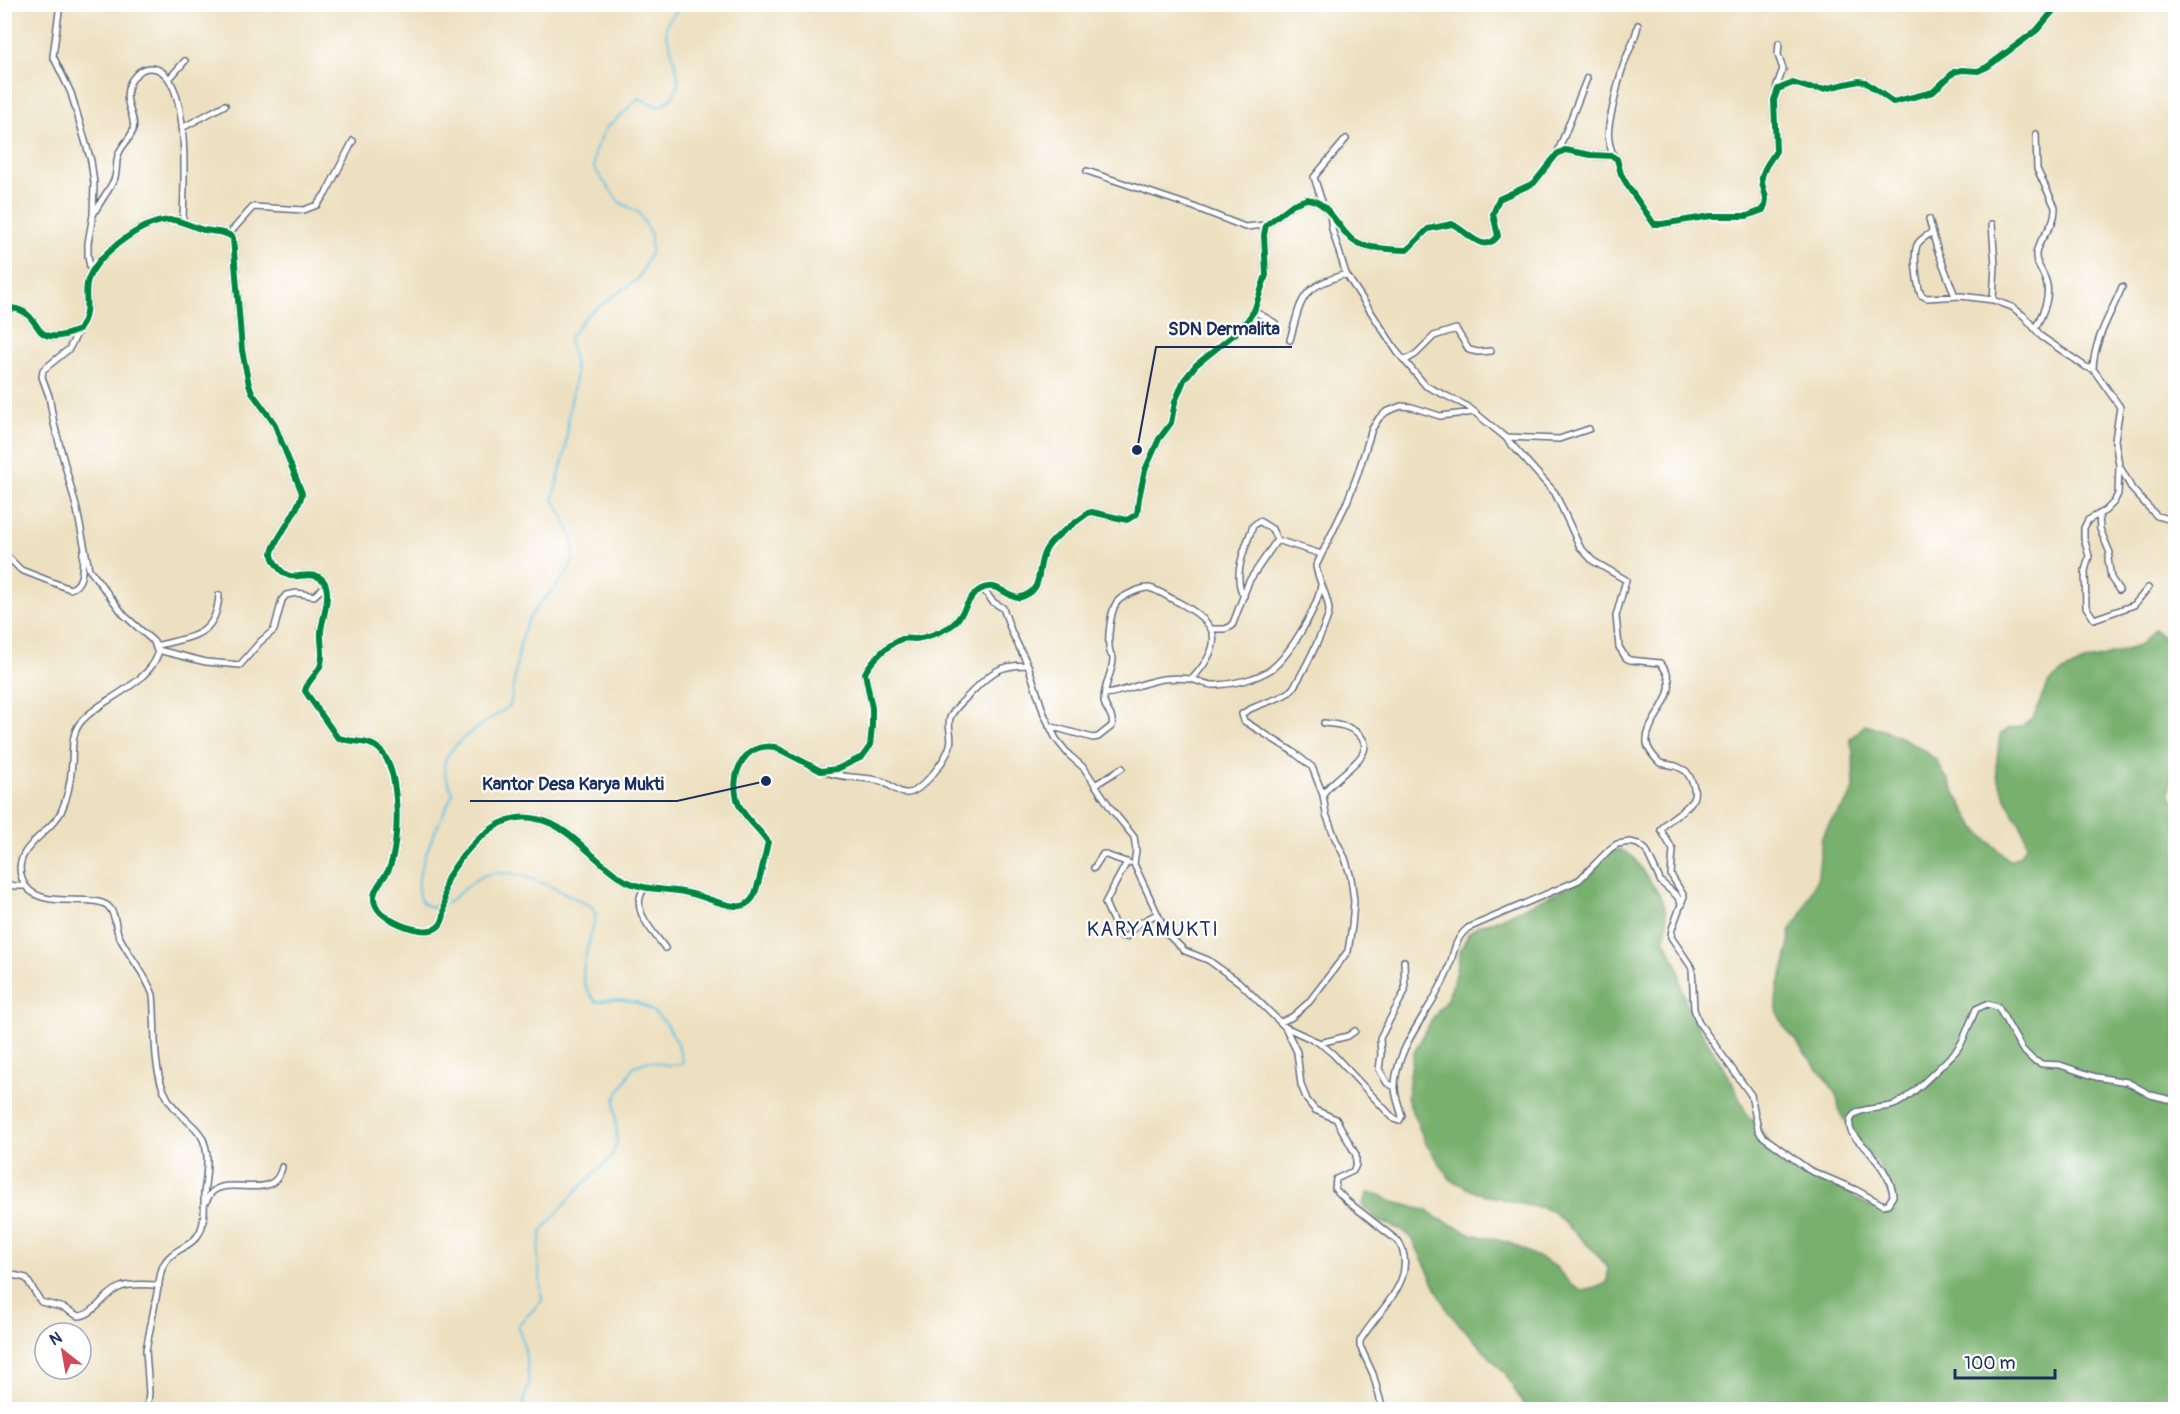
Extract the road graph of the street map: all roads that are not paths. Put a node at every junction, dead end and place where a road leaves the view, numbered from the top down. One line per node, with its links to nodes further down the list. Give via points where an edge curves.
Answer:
1 (60, 4): 18 (street, via 52,56 71,93 91,161)
2 (2059, 4): 8 (street, via 2037,30 1987,67 1954,72 1936,90 1923,96 1893,102 1859,81 1823,89 1793,83)
3 (1638, 25): 15 (street, via 1610,113 1608,142)
4 (1779, 43): 8 (street, via 1783,69)
5 (185, 61): 7 (street)
6 (1587, 78): 14 (street)
7 (169, 79): 10 (street, via 180,105); 18 (street, via 159,70 146,68 132,79 127,105 133,131 119,151 114,180)
8 (1776, 91): 15 (street, via 1776,151 1762,174 1767,195 1765,206 1754,215 1654,224 1629,188)
9 (225, 105): 10 (street)
10 (182, 128): 20 (street)
11 (2036, 134): 33 (street, via 2037,169 2055,214 2036,254 2048,290)
12 (1347, 139): 17 (street, via 1314,177)
13 (353, 141): 24 (street, via 317,205 304,210 253,207)
14 (1557, 154): 15 (street, via 1569,150); 17 (street, via 1533,183 1498,201 1493,214 1498,236 1487,243 1474,240 1452,224 1428,228 1407,250 1360,245)
15 (1614, 156)
16 (1087, 171): 22 (street, via 1245,227)
17 (1326, 210): 22 (street, via 1312,199 1301,200); 26 (street)
18 (93, 215): 25 (street, via 88,243)
19 (1929, 219): 23 (street)
20 (183, 223): 24 (street); 25 (street, via 159,222 135,233 114,245)
21 (1992, 224): 29 (street)
22 (1266, 225): 31 (street, via 1266,274)
23 (1932, 232): 28 (street); 28 (street, via 1916,249 1919,291 1927,298)
24 (229, 234): 50 (street, via 236,247 242,350 249,385 274,423 302,494 275,544 273,558 289,577 316,576)
25 (91, 272): 34 (street, via 86,288 86,315)
26 (1346, 274): 35 (street, via 1323,281 1307,292); 37 (street)
27 (2122, 287): 38 (street, via 2093,355)
28 (1954, 296): 29 (street)
29 (1993, 300): 33 (street, via 2012,307)
30 (4, 308): 34 (street, via 29,314 49,336)
31 (1254, 312): 32 (street); 52 (street, via 1197,365 1179,389 1172,420 1145,471 1137,514 1126,520 1088,513 1047,548 1037,584 1022,597 990,586)
32 (1275, 323)
33 (2035, 329): 38 (street)
34 (79, 330): 46 (street, via 69,349 41,373)
35 (1290, 340)
36 (1491, 351): 37 (street, via 1468,350 1456,329 1434,336)
37 (1404, 361): 39 (street, via 1426,386)
38 (2093, 369): 42 (street, via 2120,407 2115,440)
39 (1477, 412): 41 (street); 48 (street, via 1440,416 1401,406 1379,418 1371,429 1350,493)
40 (1589, 429): 41 (street, via 1559,439)
41 (1505, 437): 72 (street, via 1555,493 1580,547 1593,561 1626,580 1616,616 1622,653 1630,660 1660,663 1667,674 1666,698 1647,741 1660,764 1686,771 1694,788 1686,810 1660,831 1673,850 1670,871 1683,892)
42 (2119, 465): 43 (street, via 2118,494); 44 (street, via 2132,489 2157,516)
43 (2099, 514): 51 (street, via 2088,520 2083,533 2089,556 2085,571 2086,607 2092,618 2131,607); 53 (street, via 2100,530 2110,553 2111,578)
44 (2175, 521)
45 (1277, 540): 48 (street); 55 (street, via 1249,581); 55 (street, via 1269,526 1259,521 1253,526 1240,566 1239,584)
46 (84, 545): 47 (street, via 80,582 70,589 21,570); 57 (street, via 89,569 96,580)
47 (4, 553)
48 (1321, 554): 49 (street, via 1316,566)
49 (1321, 585): 59 (street, via 1318,600 1303,628 1279,663 1268,672 1228,684); 66 (street, via 1329,606 1328,621 1293,690 1244,711 1241,716 1308,763)
50 (325, 586): 57 (street, via 314,596 286,594 274,630 240,665 206,662); 71 (street, via 321,664 305,691 337,737 369,743 382,751 388,765 396,790 396,819 389,868 375,892 375,904 387,918 422,930 440,925 448,876 476,839 500,824 527,817 558,828 613,873)
51 (2148, 588)
52 (983, 589): 58 (street, via 993,603 1003,608); 64 (street, via 970,599 962,616 952,625 929,636 903,639 869,665 865,673 872,708 870,746 852,763)
53 (2119, 590)
54 (219, 595): 57 (street, via 217,612 205,631)
55 (1244, 596): 56 (street, via 1232,626)
56 (1212, 629): 59 (street, via 1209,657); 60 (street, via 1201,616 1147,588 1119,600 1110,615 1113,658)
57 (157, 648): 70 (street, via 153,663 128,688 80,723 72,743 69,786 61,811 24,853 20,873)
58 (1028, 665): 62 (street); 64 (street, via 996,670 961,704 949,720 948,752 913,791 902,793 882,781)
59 (1192, 679): 60 (street, via 1164,679)
60 (1105, 694): 62 (street, via 1112,724 1098,737)
61 (1324, 723): 66 (street, via 1352,728 1364,740 1365,749 1361,759 1335,779)
62 (1049, 726): 65 (street)
63 (1122, 768): 65 (street)
64 (821, 771): 71 (street, via 767,746 752,751 739,765 739,804 768,842 754,895 748,903 740,907 691,893)
65 (1095, 785): 67 (street, via 1134,837 1136,850)
66 (1323, 795): 76 (street, via 1326,814 1351,878 1354,901 1350,945 1309,1002)
67 (1130, 863): 68 (street, via 1103,854); 73 (street); 73 (street, via 1105,903 1120,936 1124,938)
68 (1094, 868)
69 (4, 883): 70 (street)
70 (25, 886): 82 (street, via 46,898 100,903 112,911 124,946 153,995 163,1089 171,1106 197,1130 206,1145)
71 (645, 888): 74 (street, via 638,904)
72 (1682, 905): 79 (street, via 1661,882 1646,850 1630,842 1610,849 1579,880 1468,928 1458,936 1447,972 1402,1054); 80 (street, via 1671,937 1692,968 1696,1016 1751,1095 1760,1133 1809,1170 1883,1205 1893,1198 1889,1180 1853,1134 1851,1119 1864,1110 1904,1100 1956,1051 1982,1005 1998,1007 2022,1049 2033,1060 2127,1082 2151,1095)
73 (1156, 914): 76 (street, via 1179,947 1225,970)
74 (665, 948)
75 (1404, 961): 79 (street, via 1405,991 1380,1038 1379,1069 1387,1083)
76 (1283, 1025): 78 (street); 86 (street, via 1297,1052 1307,1100 1315,1110 1336,1119 1356,1155 1353,1171 1336,1179 1335,1189 1399,1242 1404,1252 1403,1270 1392,1297 1360,1341)
77 (1355, 1031): 78 (street)
78 (1320, 1043): 79 (street, via 1399,1121 1402,1114)
79 (1395, 1087)
80 (2175, 1101)
81 (282, 1167): 82 (street, via 281,1174 271,1182 255,1187 225,1186 211,1193)
82 (204, 1206): 84 (street, via 201,1231 190,1244 165,1260)
83 (4, 1273): 84 (street, via 26,1278 41,1302 78,1316 86,1315 122,1286)
84 (159, 1285): 85 (street, via 146,1350)
85 (147, 1410)
86 (1383, 1410)

